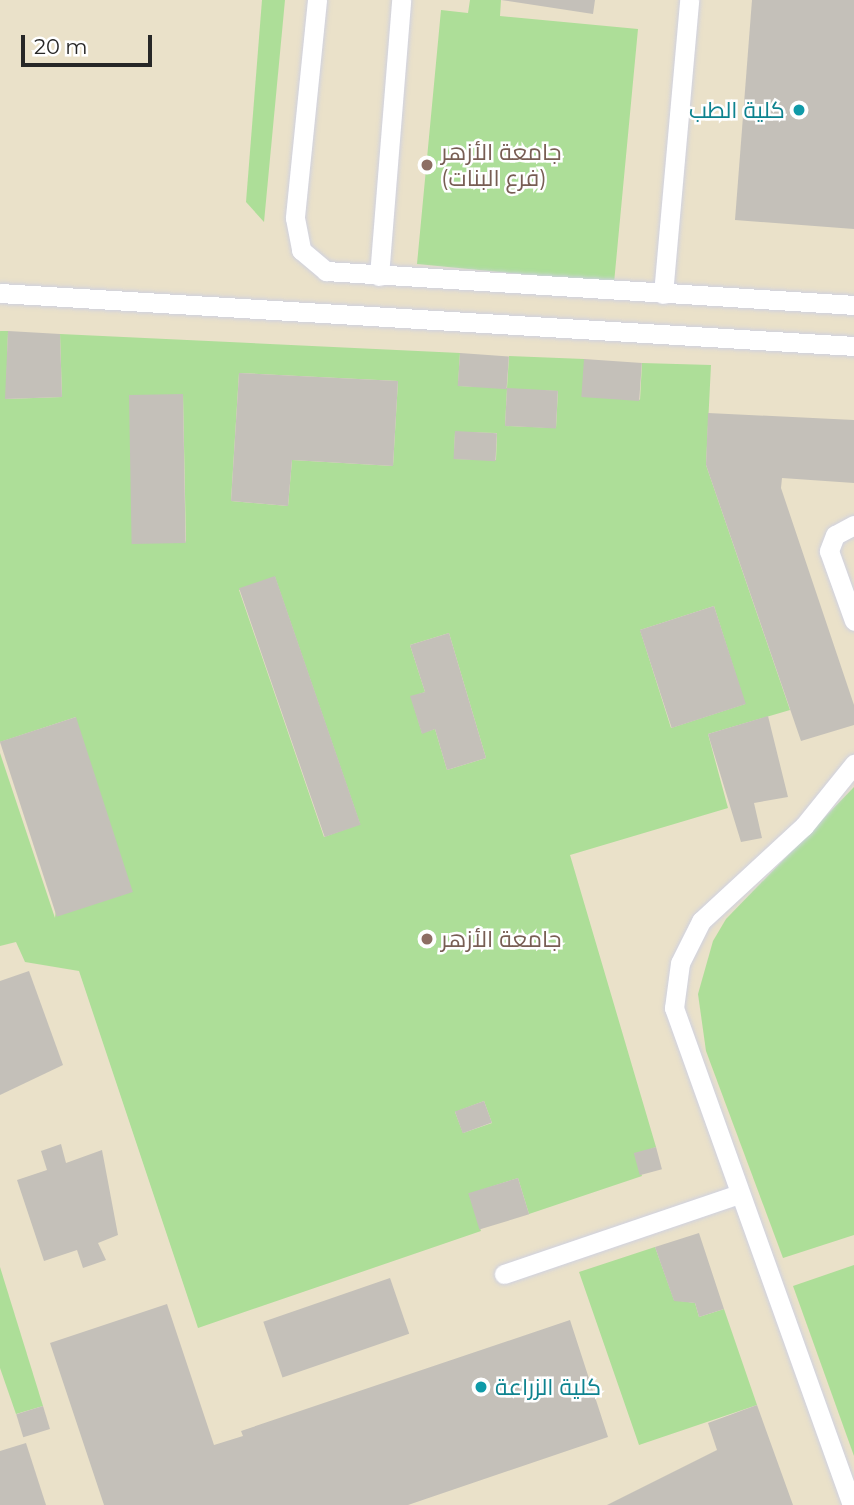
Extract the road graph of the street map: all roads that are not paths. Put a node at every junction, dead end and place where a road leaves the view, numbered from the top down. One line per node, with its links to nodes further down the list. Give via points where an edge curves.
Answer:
1 (317, 0): 4 (lane, via 296,235 301,250 326,271)
2 (401, 0): 4 (lane)
3 (689, 0): 6 (lane)
4 (379, 276): 6 (lane)
5 (0, 293): 8 (lane)
6 (663, 294): 7 (lane)
7 (854, 305)
8 (854, 346)
9 (854, 526): 10 (lane, via 835,535 829,551)
10 (854, 621)
11 (854, 764): 12 (lane, via 804,826 701,922 680,962 678,1031)
12 (738, 1194): 13 (lane); 14 (lane)
13 (504, 1274)
14 (852, 1505)

